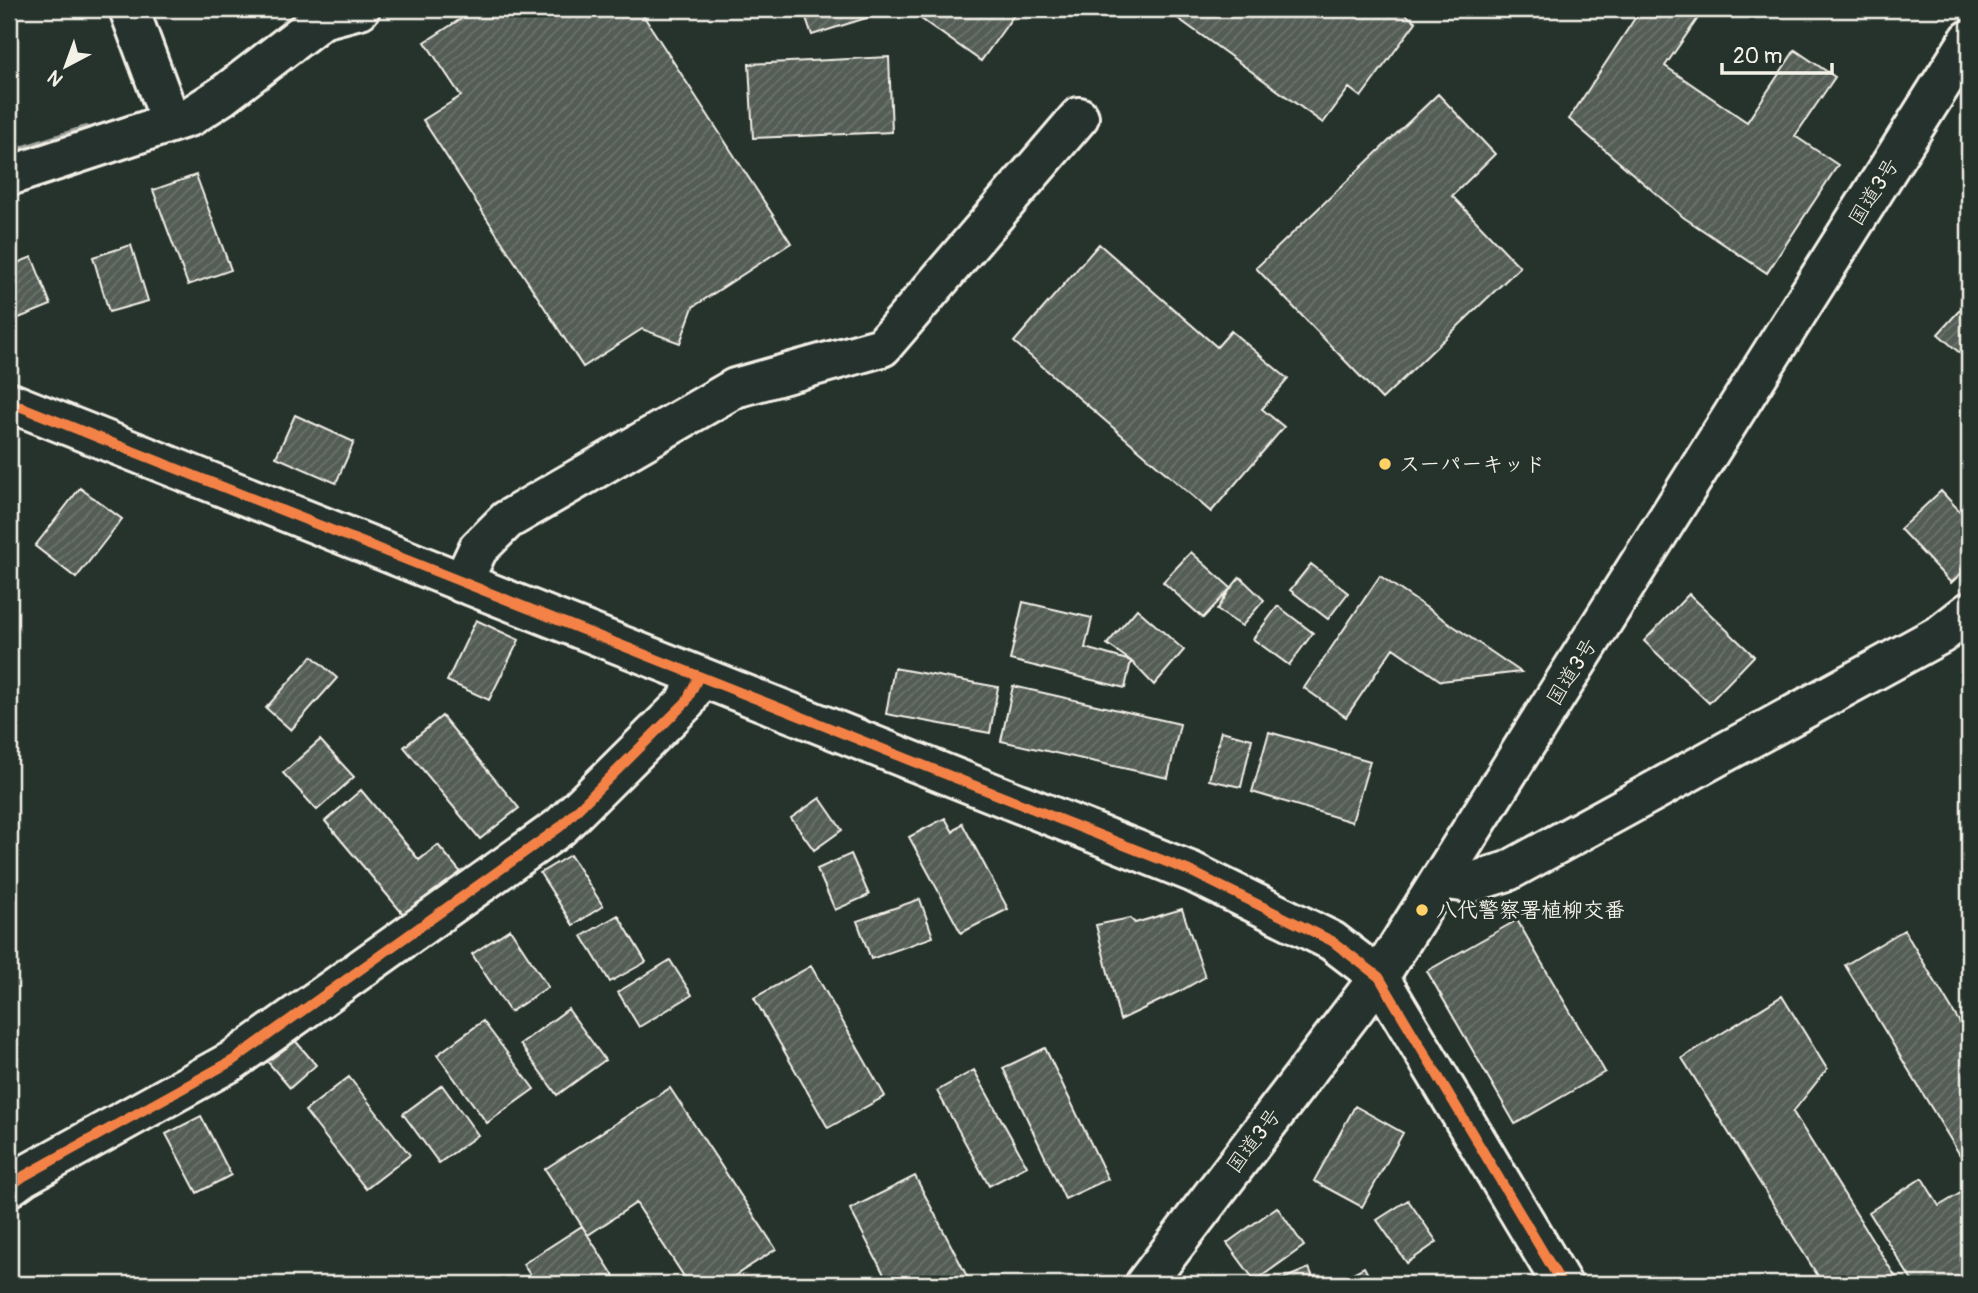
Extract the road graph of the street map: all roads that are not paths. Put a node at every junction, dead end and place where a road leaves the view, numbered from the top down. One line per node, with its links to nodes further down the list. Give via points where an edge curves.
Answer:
1 (129, 9): 5 (main road)
2 (360, 9): 5 (main road, via 323,19 222,96)
3 (1969, 40): 11 (main road, 国道3号)
4 (1079, 117): 8 (main road, via 882,347 735,388 507,520 478,549)
5 (172, 122): 6 (main road)
6 (9, 176)
7 (9, 402): 8 (main road)
8 (462, 583): 10 (main road)
9 (1969, 612): 11 (main road, via 1941,634 1508,871 1469,883)
10 (699, 676): 12 (main road, via 1192,872 1332,941); 13 (main road, via 686,702 560,827 232,1061)
11 (1441, 879): 12 (main road, 国道3号)
12 (1379, 976): 14 (main road, 国道3号); 15 (main road)
13 (9, 1187)
14 (1145, 1284)
15 (1562, 1284)

